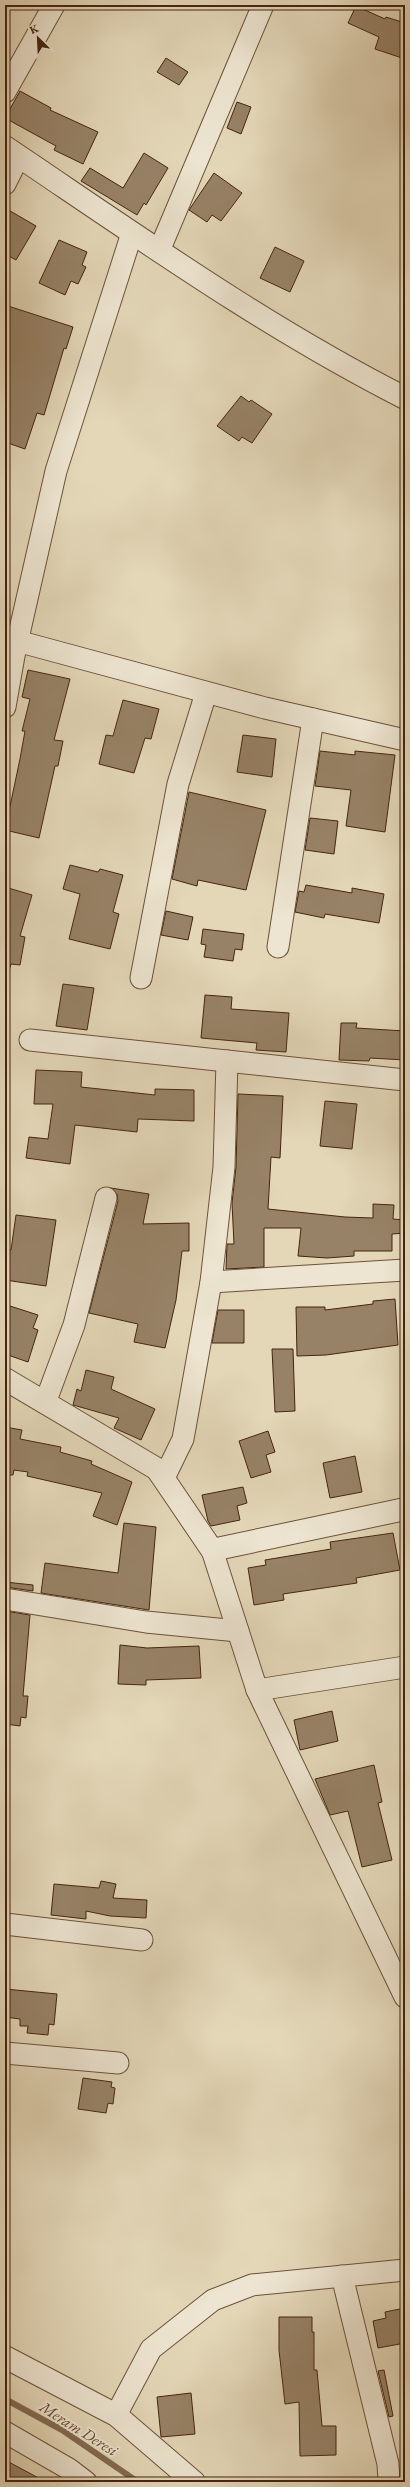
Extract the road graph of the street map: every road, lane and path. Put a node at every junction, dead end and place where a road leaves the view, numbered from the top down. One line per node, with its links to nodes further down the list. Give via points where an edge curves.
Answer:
1 (54, 5): 3 (street)
2 (263, 5): 7 (street)
3 (5, 92)
4 (12, 152): 5 (street); 6 (street)
5 (5, 184)
6 (132, 233): 7 (street); 9 (street, via 56,472)
7 (159, 251): 8 (street, via 336,363)
8 (405, 398)
9 (12, 651): 10 (street); 11 (street)
10 (206, 692): 12 (street); 15 (street, via 178,784)
11 (5, 707)
12 (313, 719): 13 (street); 14 (street)
13 (405, 740)
14 (278, 947)
15 (141, 978)
16 (30, 1040): 17 (street)
17 (227, 1061): 18 (street); 21 (street, via 224,1167)
18 (405, 1080)
19 (106, 1198): 23 (street, via 74,1325)
20 (405, 1270): 21 (street)
21 (211, 1282): 24 (street, via 183,1439)
22 (5, 1379): 23 (street)
23 (46, 1403): 24 (street, via 157,1469)
24 (164, 1478): 26 (street)
25 (405, 1509): 26 (street)
26 (212, 1550): 28 (street)
27 (5, 1599): 28 (street, via 146,1622)
28 (238, 1631): 30 (street)
29 (405, 1667): 30 (street)
30 (257, 1690): 33 (street)
31 (5, 1924): 32 (street)
32 (142, 1940)
33 (405, 1997)
34 (5, 2053): 35 (street)
35 (118, 2063)
36 (405, 2270): 37 (street)
37 (342, 2276): 39 (street, via 252,2285 213,2300 151,2349); 44 (street, via 388,2464)
38 (5, 2357): 39 (street)
39 (116, 2415): 43 (street)
40 (5, 2432): 41 (street)
41 (66, 2476): 42 (street)
42 (86, 2482)
43 (194, 2482)
44 (389, 2482)

